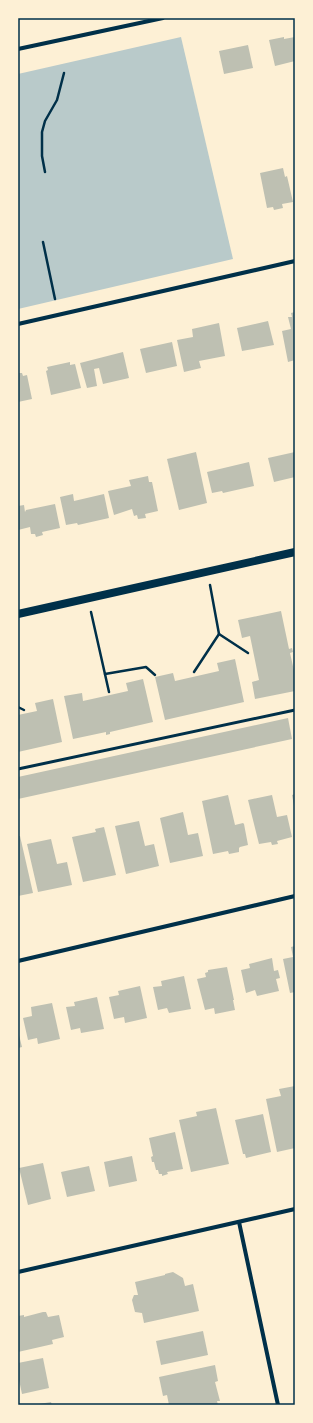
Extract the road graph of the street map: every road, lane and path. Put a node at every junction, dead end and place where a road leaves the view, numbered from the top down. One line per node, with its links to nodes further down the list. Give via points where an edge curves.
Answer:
1 (163, 18): 2 (street)
2 (18, 49)
3 (64, 73): 4 (path, via 57,100 42,132)
4 (45, 172)
5 (44, 242): 7 (path)
6 (295, 261): 8 (street)
7 (55, 299)
8 (18, 324)
9 (295, 552): 10 (main road)
10 (207, 572): 11 (main road); 13 (path)
11 (88, 598): 12 (main road); 16 (path)
12 (18, 614)
13 (220, 634): 14 (path); 15 (path)
14 (248, 653)
15 (194, 672)
16 (105, 674): 17 (path, via 146,667); 18 (path)
17 (156, 675)
18 (109, 692)
19 (18, 707): 20 (path)
20 (24, 710)
21 (295, 710): 22 (lane)
22 (18, 769)
23 (295, 896): 24 (street)
24 (18, 961)
25 (295, 1209): 26 (street)
26 (239, 1222): 27 (street); 28 (street)
27 (18, 1272)
28 (278, 1405)

